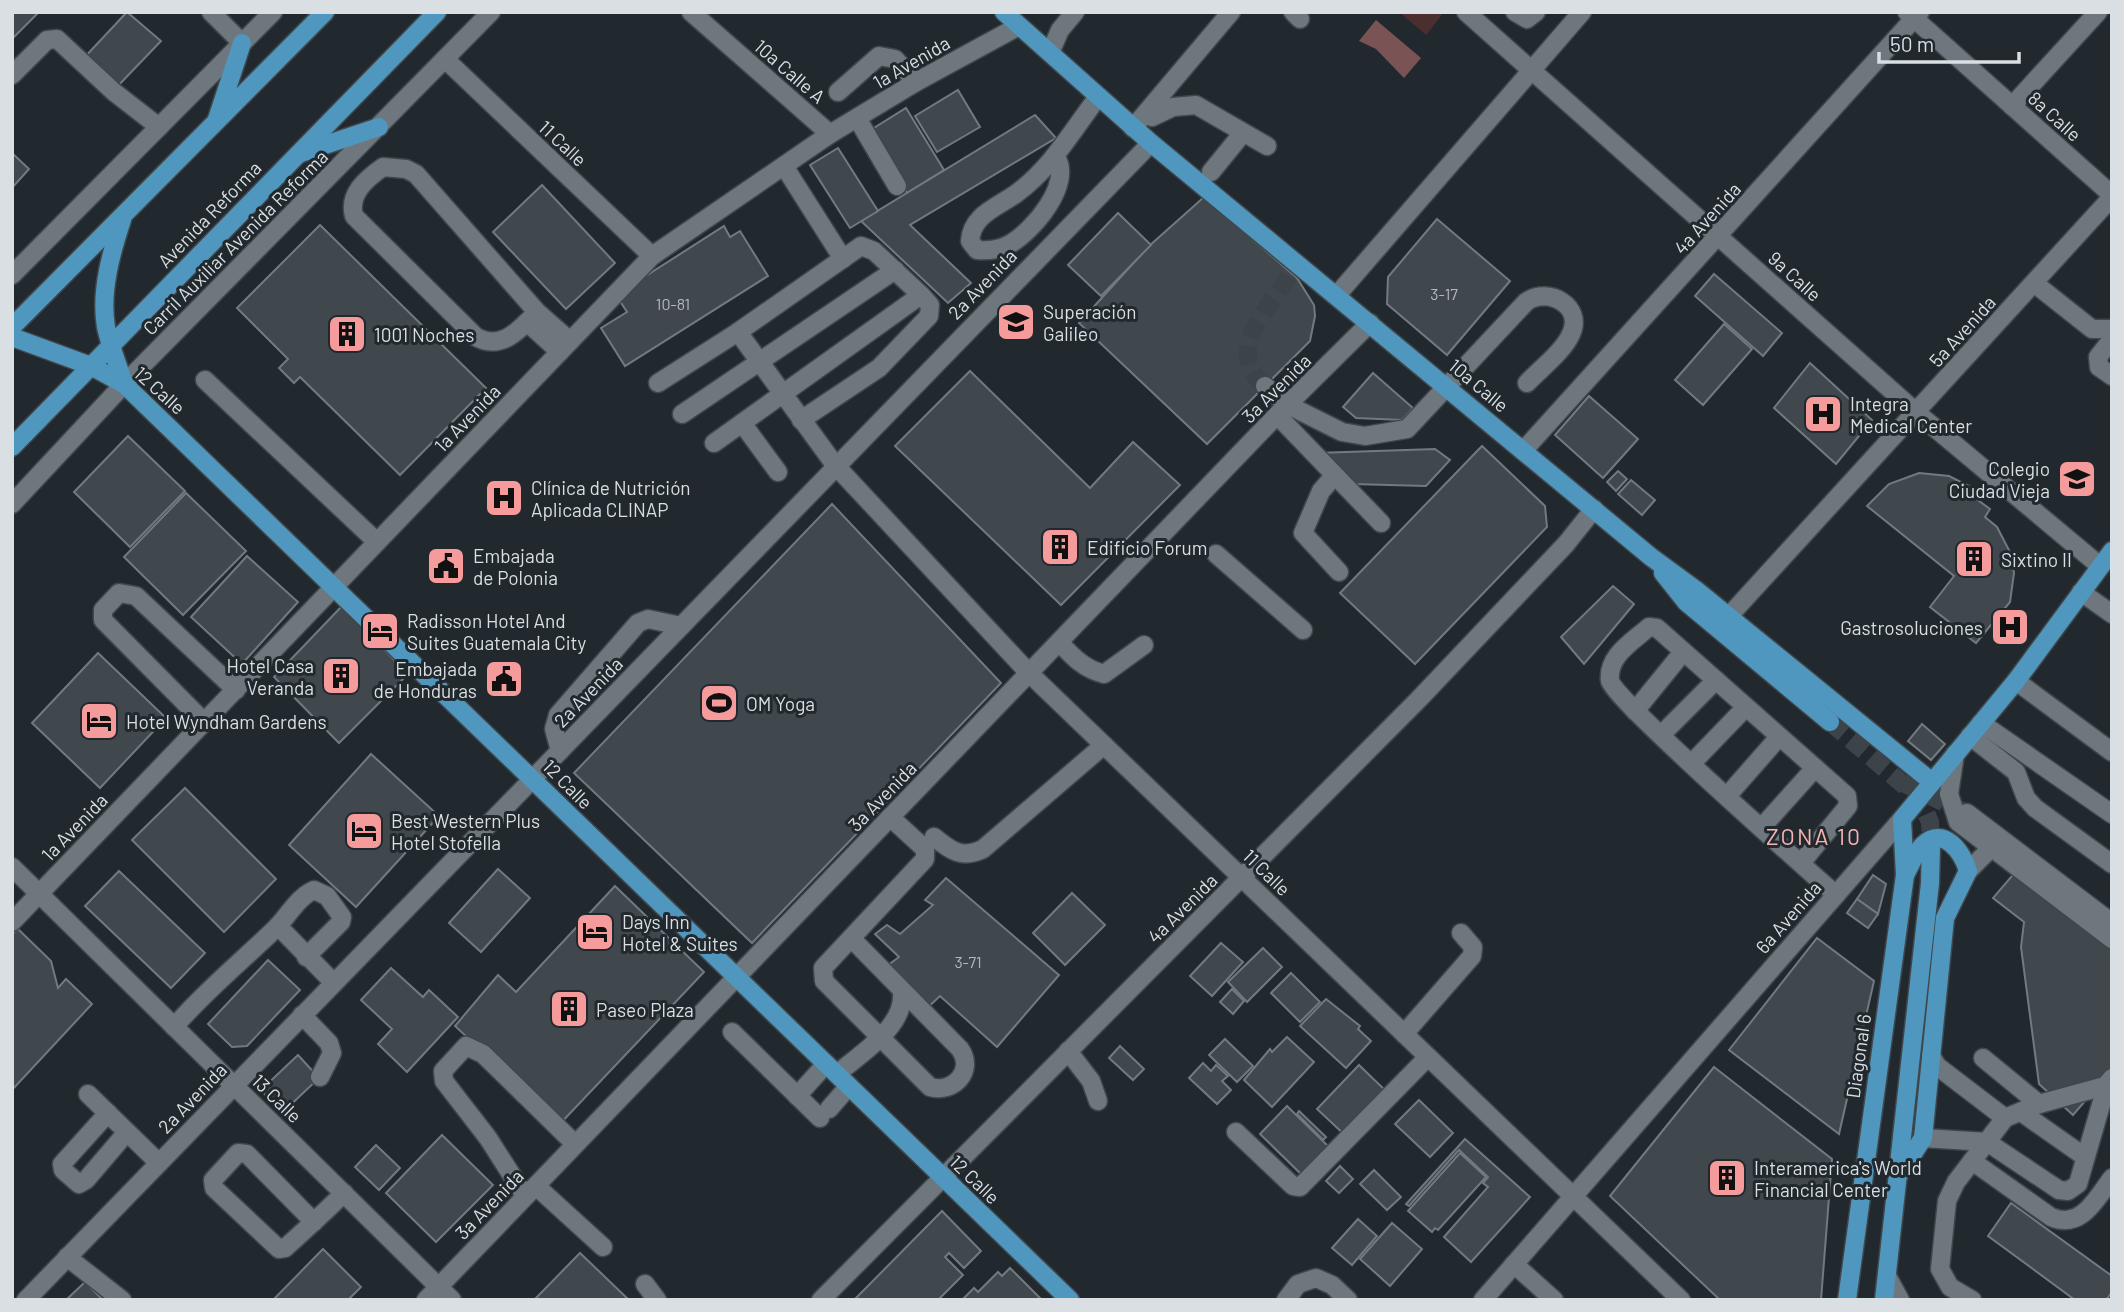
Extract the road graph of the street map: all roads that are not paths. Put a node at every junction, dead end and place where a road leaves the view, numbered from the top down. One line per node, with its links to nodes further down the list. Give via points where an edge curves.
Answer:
1 (211, 12): 17 (street)
2 (273, 12): 17 (street)
3 (325, 12): 28 (main road)
4 (437, 12): 36 (main road, Avenida Reforma)
5 (491, 12): 19 (street, Carril Auxiliar Avenida Reforma)
6 (691, 12): 32 (street, 10a Calle A)
7 (1004, 12): 16 (main road, 10a Calle)
8 (1231, 12): 31 (street)
9 (1516, 12): 10 (street, via 1527,19)
10 (1536, 12)
11 (1582, 12): 20 (street)
12 (2098, 12): 25 (street)
13 (1073, 13): 18 (street)
14 (1914, 15): 25 (street, 8a Calle); 43 (street, 4a Avenida)
15 (1478, 16): 20 (street, 9a Calle)
16 (1019, 26): 18 (main road, 10a Calle); 22 (street, 1a Avenida)
17 (242, 43): 28 (main road); 29 (street)
18 (1050, 53): 24 (main road, 10a Calle)
19 (445, 60): 30 (street, Carril Auxiliar Avenida Reforma); 44 (street, 11 Calle)
20 (1532, 70): 43 (street, 9a Calle); 50 (street)
21 (12, 75): 29 (street, via 47,40 57,39)
22 (916, 82): 23 (street, via 895,59 879,56); 27 (street, 1a Avenida)
23 (838, 92)
24 (1098, 97): 31 (main road, 10a Calle); 37 (street)
25 (2012, 106): 41 (street, 8a Calle)
26 (1152, 117): 33 (street, via 1173,107 1196,105)
27 (857, 118): 32 (street, 1a Avenida); 40 (street)
28 (216, 123): 42 (main road)
29 (159, 127): 47 (street)
30 (379, 127): 36 (main road); 66 (street, Carril Auxiliar Avenida Reforma)
31 (1133, 128): 34 (main road, 10a Calle)
32 (830, 134): 38 (street, 1a Avenida)
33 (1242, 134): 35 (street); 39 (street)
34 (1150, 143): 50 (main road, 10a Calle, via 1293,268); 78 (street, 2a Avenida)
35 (1267, 146)
36 (298, 154): 58 (main road, Avenida Reforma)
37 (1056, 157): 37 (street, via 1016,194 977,219 970,241 977,250 1009,245 1030,230 1059,183)
38 (784, 166): 44 (street, 1a Avenida); 45 (street)
39 (1211, 172)
40 (897, 186)
41 (2112, 196): 48 (street, 5a Avenida)
42 (123, 216): 53 (main road); 58 (main road, via 106,297)
43 (1719, 236): 71 (street, 9a Calle); 77 (street, 4a Avenida)
44 (652, 256): 59 (street, 1a Avenida)
45 (843, 259): 46 (street, via 862,246); 55 (street)
46 (895, 270): 49 (street); 60 (street)
47 (12, 275)
48 (2034, 283): 54 (street, via 2092,329); 71 (street, 5a Avenida)
49 (920, 295): 69 (street); 73 (street, via 930,305 929,316 879,368)
50 (1337, 295): 52 (main road, 10a Calle)
51 (532, 317): 51 (street, via 416,174 383,167 356,192 351,205 354,216 476,337 488,344 501,343); 59 (street)
52 (1370, 323): 68 (main road, 10a Calle); 70 (street, 3a Avenida)
53 (12, 327)
54 (2112, 329)
55 (738, 332): 60 (street, 11 Calle); 64 (street)
56 (12, 337): 61 (main road, 12 Calle)
57 (2112, 339): 62 (street, via 2098,357 2099,367)
58 (111, 344): 61 (main road, Avenida Reforma); 66 (main road)
59 (565, 347): 84 (street, 1a Avenida)
60 (760, 362): 69 (street, 11 Calle); 72 (street)
61 (91, 366): 66 (main road, 12 Calle); 76 (main road, Avenida Reforma)
62 (2112, 376)
63 (205, 380): 84 (street)
64 (658, 383)
65 (1527, 383): 68 (street, via 1571,336 1574,324 1565,304 1546,295 1526,302)
66 (124, 384): 81 (street, Carril Auxiliar Avenida Reforma); 90 (main road, 12 Calle)
67 (1265, 386): 70 (street)
68 (1448, 386): 70 (street, via 1407,429 1365,436); 77 (main road, 10a Calle)
69 (784, 395): 73 (street, 11 Calle); 74 (street)
70 (1282, 410): 80 (street); 96 (street, 3a Avenida)
71 (1917, 413): 88 (street, 9a Calle); 93 (street, 5a Avenida)
72 (682, 414)
73 (801, 419): 78 (street, 11 Calle)
74 (742, 423): 75 (street); 79 (street)
75 (714, 443)
76 (12, 447)
77 (1523, 451): 82 (main road, 10a Calle)
78 (835, 465): 94 (street, 2a Avenida); 99 (street, 11 Calle)
79 (778, 472)
80 (1334, 476): 83 (street); 89 (street, via 1321,491 1303,533)
81 (12, 504)
82 (1594, 509): 87 (main road, 10a Calle); 132 (street, 4a Avenida, via 1419,699)
83 (1381, 523)
84 (377, 542): 90 (street, 1a Avenida)
85 (2112, 551): 88 (main road, 6a Avenida)
86 (1216, 554): 95 (street)
87 (1651, 557): 93 (main road, 10a Calle); 106 (main road, via 1686,601)
88 (2100, 566): 91 (main road, 6a Avenida)
89 (1339, 572)
90 (335, 585): 102 (street, 1a Avenida); 116 (main road, 12 Calle)
91 (2081, 592): 92 (street); 101 (main road, 6a Avenida)
92 (2112, 614)
93 (1729, 616): 117 (main road, 10a Calle)
94 (681, 626): 111 (street, 2a Avenida); 111 (street, via 648,619 638,622 558,715 554,729)
95 (1303, 630)
96 (1059, 642): 97 (street, via 1080,664 1104,674); 99 (street, 3a Avenida)
97 (1144, 645)
98 (1684, 652): 100 (street); 104 (street); 104 (street, via 1657,628 1649,627 1615,657 1611,685)
99 (1029, 673): 110 (street, 11 Calle); 121 (street, 3a Avenida)
100 (1716, 680): 103 (street); 108 (street)
101 (2016, 681): 107 (main road, 6a Avenida); 112 (street)
102 (236, 690): 105 (street, 1a Avenida); 105 (street, via 136,596 119,593 103,610 103,620)
103 (1746, 707): 109 (street); 114 (street)
104 (1635, 711): 108 (street)
105 (205, 722): 133 (street, 1a Avenida)
106 (1829, 722)
107 (1975, 729): 113 (main road, 6a Avenida); 120 (street); 128 (street, via 2016,772 2035,808)
108 (1661, 735): 114 (street)
109 (1779, 737): 115 (street); 118 (street)
110 (1104, 745): 124 (street, via 983,849 971,855 958,854); 132 (street, 11 Calle)
111 (560, 751): 116 (street, 2a Avenida)
112 (2112, 752)
113 (1955, 754): 117 (main road, 6a Avenida); 126 (street, via 1948,794 1953,812 1967,831)
114 (1692, 763): 118 (street)
115 (1815, 768): 123 (street); 127 (street, via 1847,796 1848,806)
116 (533, 779): 142 (main road, 12 Calle); 143 (street, 2a Avenida)
117 (1932, 782): 122 (main road, 6a Avenida)
118 (1728, 795): 123 (street)
119 (1967, 813): 136 (street)
120 (2112, 814)
121 (890, 817): 139 (street, via 925,849 925,859); 142 (street, 3a Avenida)
122 (1902, 819): 131 (main road, Diagonal 6); 134 (street, 6a Avenida)
123 (1762, 827): 127 (street)
124 (934, 837)
125 (1931, 846): 172 (main road)
126 (1991, 848): 130 (street); 140 (street)
127 (1801, 863): 134 (street)
128 (2112, 864)
129 (12, 867): 133 (street, 13 Calle)
130 (1968, 871): 131 (main road, via 1957,847 1937,840 1920,849); 151 (main road, via 1945,918)
131 (1905, 875): 196 (main road, Diagonal 6)
132 (1242, 878): 148 (street, 11 Calle); 150 (street, 4a Avenida)
133 (39, 894): 135 (street, 1a Avenida); 146 (street, 13 Calle)
134 (1836, 895): 177 (street, 6a Avenida)
135 (12, 922)
136 (2112, 923)
137 (278, 926): 141 (street); 141 (street, via 314,890 339,909 341,922); 146 (street)
138 (1461, 933): 148 (street, via 1473,947 1472,956)
139 (851, 938): 144 (street); 149 (street, via 823,968 822,975)
140 (2112, 939)
141 (306, 957): 143 (street)
142 (737, 977): 154 (main road, 12 Calle); 168 (street, 3a Avenida)
143 (333, 982): 145 (street, 2a Avenida)
144 (902, 993): 149 (street, via 898,1015); 149 (street, via 967,1058 963,1075 946,1088 930,1087)
145 (302, 1015): 155 (street, via 329,1043 332,1053); 157 (street, 2a Avenida)
146 (174, 1027): 157 (street, 13 Calle)
147 (732, 1032): 159 (street)
148 (1404, 1034): 152 (street, 11 Calle)
149 (880, 1035): 154 (street)
150 (1068, 1051): 160 (street, via 1091,1081); 173 (street, 4a Avenida)
151 (1931, 1056): 163 (street, via 1937,1066); 166 (main road)
152 (1428, 1057): 165 (street, via 1300,1187 1293,1186); 177 (street, 11 Calle)
153 (1983, 1058): 161 (street)
154 (837, 1074): 159 (street); 159 (street, via 824,1114); 173 (main road, 12 Calle)
155 (320, 1077)
156 (2110, 1082): 161 (street); 169 (street)
157 (234, 1086): 171 (street, 2a Avenida); 176 (street, 13 Calle)
158 (88, 1094): 162 (street)
159 (797, 1096)
160 (1098, 1101)
161 (2039, 1104): 163 (street)
162 (108, 1113): 164 (street); 164 (street, via 62,1164 73,1181 86,1180)
163 (2013, 1115): 167 (street); 169 (street)
164 (127, 1132): 171 (street)
165 (1236, 1132)
166 (1923, 1138): 167 (street); 172 (main road)
167 (1987, 1142): 169 (street, via 2065,1191 2078,1184); 170 (street)
168 (575, 1144): 175 (street, 3a Avenida); 175 (street, via 483,1054 466,1046 456,1055 443,1071 444,1081)
169 (2085, 1157)
170 (1972, 1161): 174 (street, via 2051,1217 2064,1221 2082,1216); 199 (street, via 1947,1201 1940,1269 1950,1287)
171 (159, 1163): 180 (street, 2a Avenida)
172 (1899, 1175): 182 (main road)
173 (942, 1176): 189 (street, 4a Avenida); 190 (main road, 12 Calle)
174 (2112, 1178)
175 (530, 1191): 179 (street); 184 (street, 3a Avenida)
176 (344, 1193): 178 (street); 184 (street, 13 Calle)
177 (1573, 1196): 181 (street, 6a Avenida); 195 (street, 11 Calle)
178 (314, 1222): 178 (street, via 279,1249 214,1188 213,1180 239,1153 247,1154)
179 (603, 1247)
180 (67, 1257): 185 (street, 2a Avenida); 186 (street)
181 (1514, 1264): 193 (street, 6a Avenida); 194 (street)
182 (1887, 1276): 197 (main road); 198 (street)
183 (645, 1284): 188 (street)
184 (432, 1293): 187 (street, 13 Calle)
185 (26, 1300)
186 (122, 1300)
187 (452, 1300)
188 (657, 1300)
189 (821, 1300)
190 (1070, 1300)
191 (1286, 1300): 192 (street, via 1298,1283 1316,1278)
192 (1348, 1300)
193 (1483, 1300)
194 (1554, 1300)
195 (1681, 1300)
196 (1847, 1300)
197 (1884, 1300)
198 (1900, 1300)
199 (1972, 1300)

